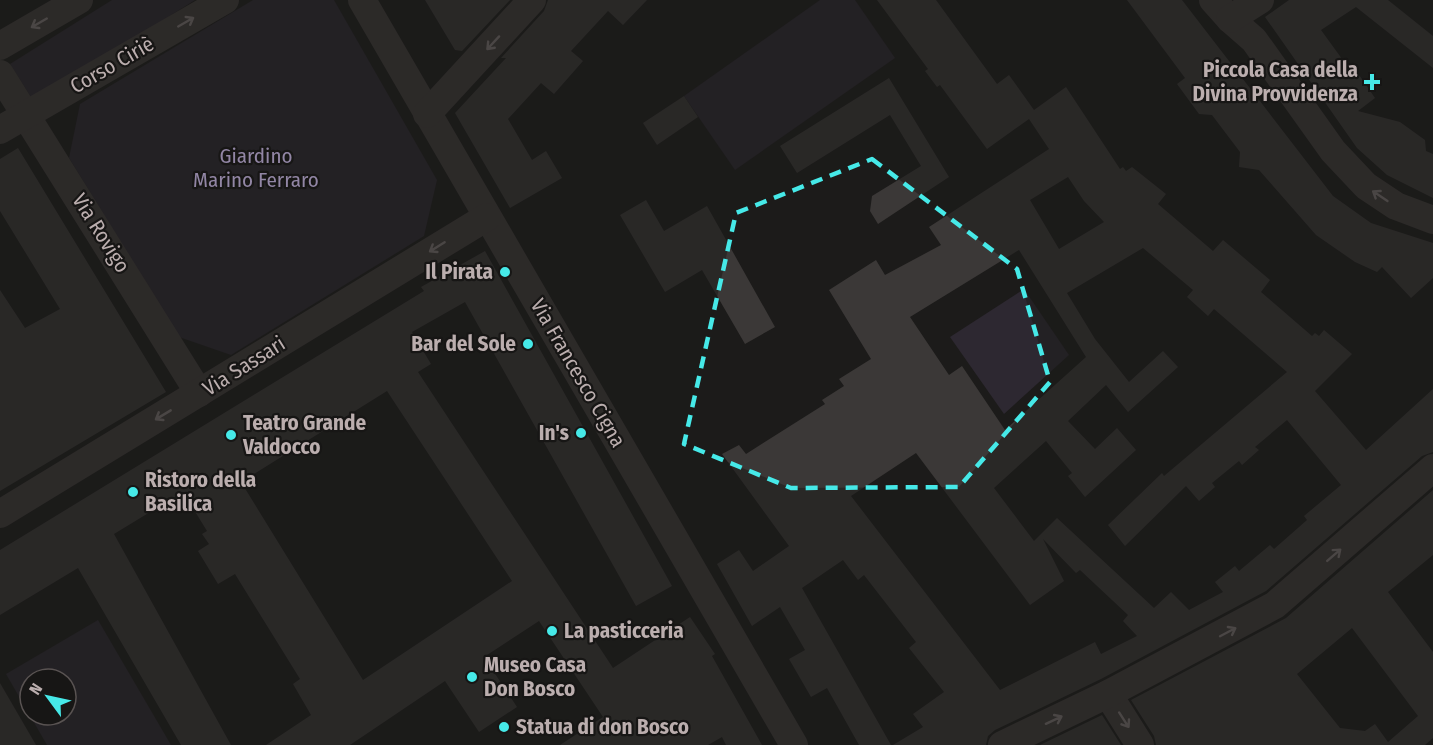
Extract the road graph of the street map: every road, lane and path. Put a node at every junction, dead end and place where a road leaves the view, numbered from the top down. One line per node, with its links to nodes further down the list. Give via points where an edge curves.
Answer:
1 (79, 0): 7 (street, one-way to 7)
2 (225, 0): 9 (street, Corso Ciriè, one-way to 2)
3 (362, 0): 10 (street, Via Francesco Cigna)
4 (532, 0): 10 (street, one-way to 10)
5 (1260, 0): 6 (street)
6 (1221, 10): 13 (street, one-way to 6, via 1396,206 1366,186 1326,142 1254,40)
7 (0, 46)
8 (0, 74): 9 (street, Via Rovigo)
9 (26, 114): 11 (street, Corso Ciriè); 14 (street, Via Rovigo)
10 (427, 114): 12 (street, Via Francesco Cigna)
11 (0, 130)
12 (487, 217): 14 (street, Via Sassari, one-way to 14); 18 (street, Via Francesco Cigna)
13 (1433, 220)
14 (199, 393): 16 (street, Via Sassari, one-way to 16)
15 (1433, 468): 17 (street, one-way to 15, via 1275,605)
16 (0, 514)
17 (1108, 694): 19 (street, one-way to 17); 20 (street, one-way to 20)
18 (794, 745)
19 (1002, 745)
20 (1140, 745)

